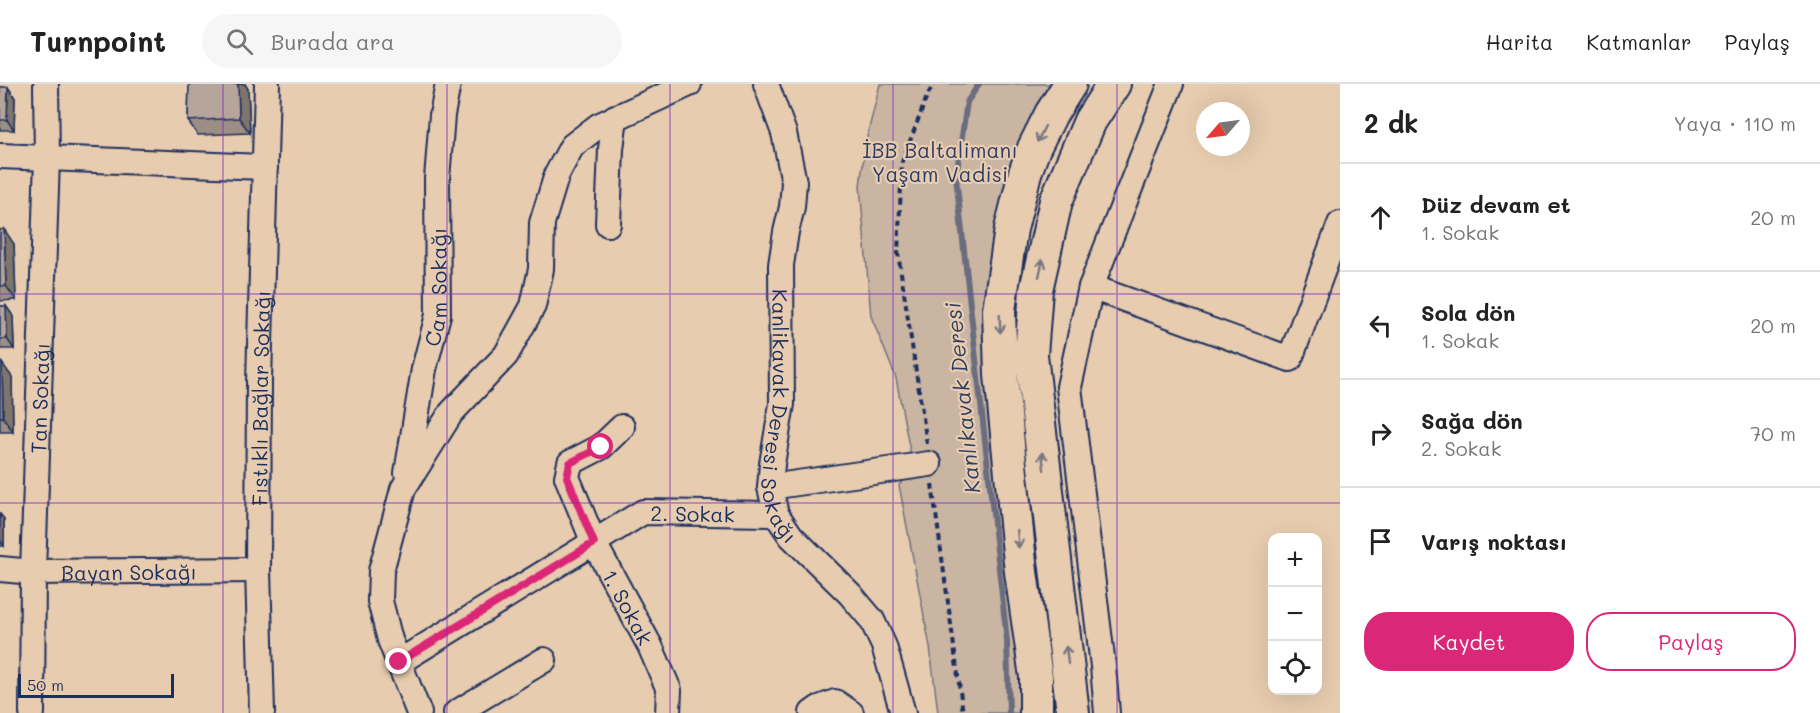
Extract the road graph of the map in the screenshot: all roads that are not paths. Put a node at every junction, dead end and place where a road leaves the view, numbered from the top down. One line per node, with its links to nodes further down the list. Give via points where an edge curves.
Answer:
1 (46, 84): 11 (street, Tan Sokağı)
2 (267, 84): 12 (street, Fıstıklı Bağlar Sokağı)
3 (448, 84): 19 (street, Cam Sokağı, via 441,115 437,179 438,315 424,369)
4 (689, 84): 9 (street)
5 (766, 84): 18 (street, Kanlikavak Deresi Sokağı, via 784,134 794,182 781,266 783,404)
6 (1070, 84): 35 (main road, one-way to 35, via 1051,114 1025,174 1011,229 999,310 1001,375 1036,677)
7 (1114, 84): 36 (main road, one-way to 7, via 1031,355 1036,290 1056,201 1090,121)
8 (1171, 84): 15 (street)
9 (615, 117): 14 (street); 19 (street, via 572,146 557,174 542,223 541,269 533,306 506,355 451,413)
10 (0, 156): 11 (street)
11 (47, 159): 12 (street); 24 (street, Tan Sokağı)
12 (265, 167): 23 (street, Fıstıklı Bağlar Sokağı)
13 (1340, 224): 15 (street, via 1290,359)
14 (608, 225)
15 (1091, 287): 37 (street, via 1070,387)
16 (622, 427): 21 (street, 1. Sokak, via 601,447 570,463 567,477)
17 (929, 464): 18 (street)
18 (770, 487): 20 (street, Kanlikavak Deresi Sokağı)
19 (403, 489): 26 (street, Cam Sokağı, via 381,571 380,601)
20 (776, 514): 21 (street, 2. Sokak, via 643,512); 34 (street, Kanlikavak Deresi Sokağı, via 791,536 872,620 884,646)
21 (594, 543): 26 (street, 2. Sokak); 31 (street, 1. Sokak, via 650,646 669,690)
22 (0, 569): 24 (street, Bayan Sokağı)
23 (258, 570): 24 (street, Bayan Sokağı); 28 (street, Fıstıklı Bağlar Sokağı)
24 (33, 572): 27 (street, Tan Sokağı)
25 (544, 660): 30 (street)
26 (399, 662): 29 (street, Cam Sokağı)
27 (32, 713)
28 (262, 713)
29 (419, 713)
30 (456, 713)
31 (668, 713)
32 (812, 713): 33 (street, via 835,702)
33 (851, 713)
34 (903, 713)
35 (1036, 713)
36 (1073, 713)
37 (1107, 713)

